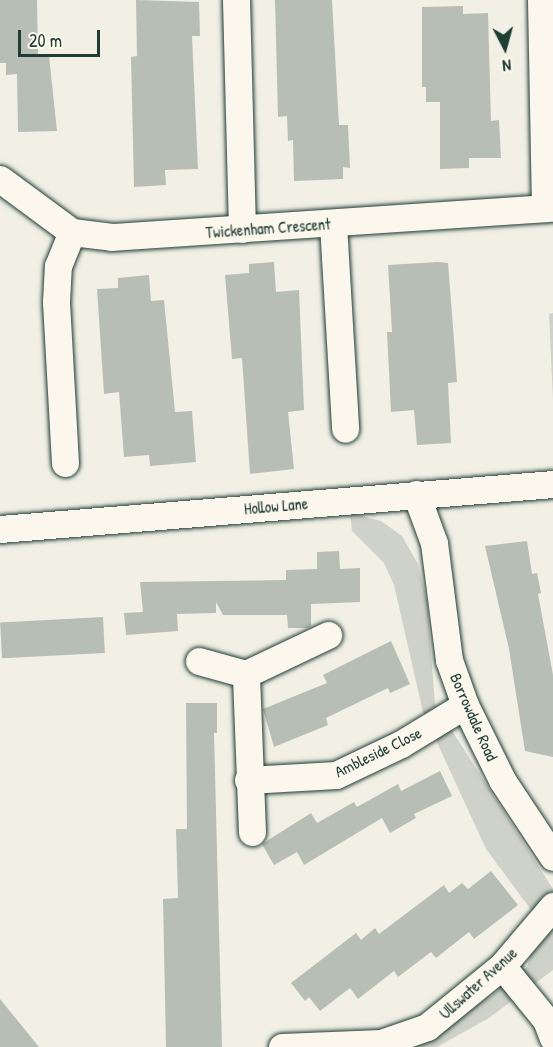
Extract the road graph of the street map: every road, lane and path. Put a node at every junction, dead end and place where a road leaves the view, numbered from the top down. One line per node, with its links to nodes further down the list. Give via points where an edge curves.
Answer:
1 (236, 0): 6 (street)
2 (542, 0): 4 (street)
3 (0, 179): 7 (street, Twickenham Crescent)
4 (549, 208): 5 (street, Twickenham Crescent)
5 (333, 224): 6 (street, Twickenham Crescent); 8 (street)
6 (242, 229): 7 (street, Twickenham Crescent, via 112,237)
7 (72, 231): 9 (street, via 58,266 56,302)
8 (345, 429)
9 (65, 462)
10 (553, 484): 11 (street, Hollow Lane)
11 (416, 494): 12 (street, Hollow Lane); 16 (street, Borrowdale Road, via 434,543 449,660)
12 (0, 530)
13 (328, 635): 15 (street)
14 (199, 661): 15 (street)
15 (246, 674): 17 (street)
16 (465, 705): 17 (street, Ambleside Close, via 401,744 336,775); 18 (street, Borrowdale Road, via 502,780)
17 (248, 780): 19 (street)
18 (544, 818): 20 (street, Borrowdale Road)
19 (252, 832)
20 (553, 857)
21 (553, 906): 22 (street, Ullswater Avenue)
22 (502, 966): 23 (street, via 546,1020); 24 (street, Ullswater Avenue, via 427,1027 381,1043)
23 (553, 1038)
24 (282, 1047)

